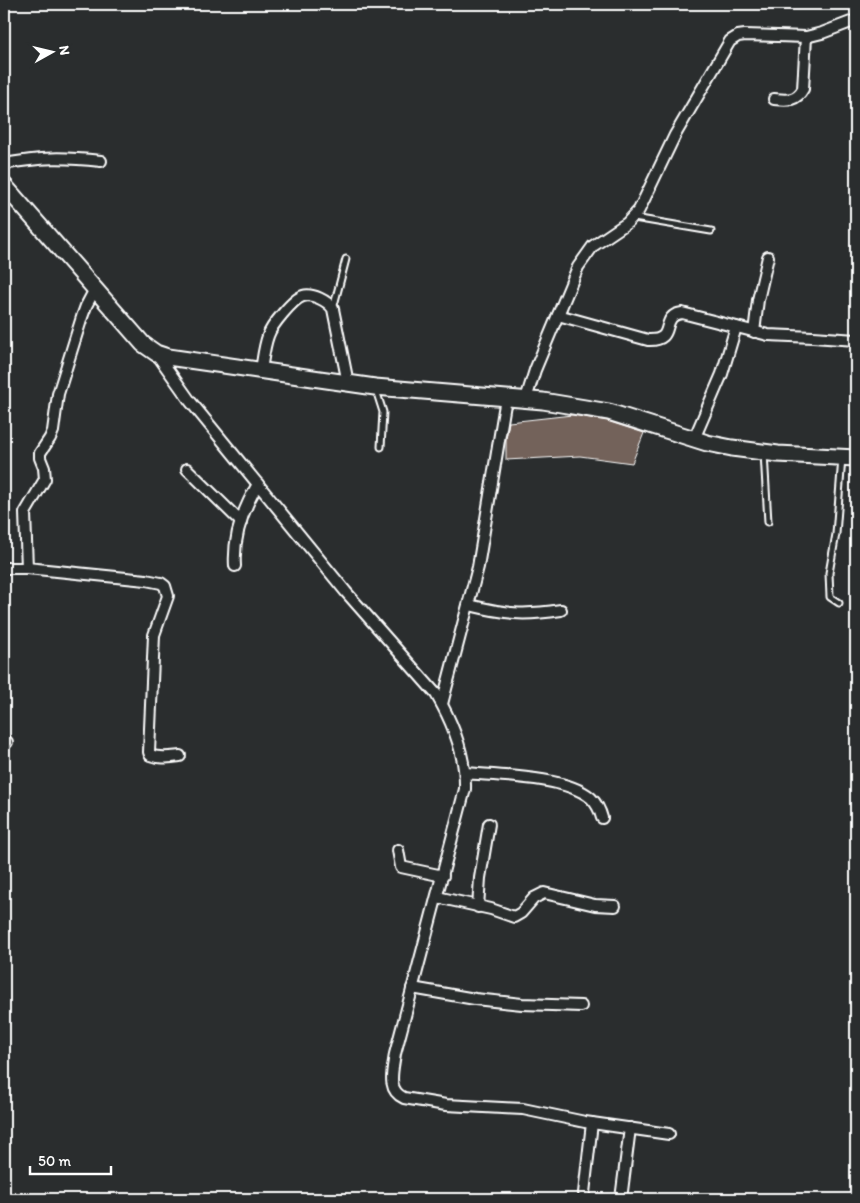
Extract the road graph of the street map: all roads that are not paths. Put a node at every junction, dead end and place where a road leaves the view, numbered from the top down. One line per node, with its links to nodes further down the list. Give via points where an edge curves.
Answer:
1 (856, 20): 2 (street)
2 (806, 37): 3 (street, via 800,95 794,99); 7 (street, via 745,35 730,41 675,135)
3 (774, 99)
4 (101, 161): 5 (street, via 48,157)
5 (4, 164)
6 (4, 185): 11 (main road)
7 (634, 218): 8 (lane); 13 (street, via 601,239 586,254)
8 (711, 232)
9 (768, 257): 15 (street)
10 (346, 259): 12 (lane)
11 (96, 289): 17 (main road, via 143,344); 33 (street, via 82,317 58,394 50,438 40,453 45,479 25,513)
12 (333, 309): 18 (street, via 327,302 311,295 299,298 271,330); 19 (street)
13 (558, 315): 14 (street, via 648,340 660,340 676,314 689,314); 22 (street)
14 (736, 327): 15 (street); 23 (street, via 722,374)
15 (754, 332): 16 (street)
16 (856, 340)
17 (156, 353): 18 (main road); 28 (street, via 190,401)
18 (261, 370): 19 (main road)
19 (348, 383): 20 (main road)
20 (375, 387): 21 (main road); 24 (lane, via 383,412)
21 (506, 398): 22 (main road); 35 (street)
22 (526, 399): 23 (main road, via 609,412)
23 (694, 439): 25 (main road)
24 (381, 447)
25 (764, 452): 26 (main road); 30 (lane)
26 (849, 458): 34 (lane, via 828,586 830,597)
27 (187, 469): 29 (street)
28 (258, 484): 29 (street, via 248,500); 37 (street)
29 (241, 522): 31 (street, via 236,540)
30 (768, 522)
31 (235, 566)
32 (4, 568): 33 (street)
33 (27, 568): 38 (street, via 146,580 165,586 168,596 154,635 149,752 154,757)
34 (839, 603)
35 (469, 605): 36 (street, via 511,614); 37 (street)
36 (560, 610)
37 (442, 704): 39 (street, via 461,750)
38 (180, 756)
39 (466, 773): 40 (street, via 551,782 575,789 595,802); 43 (street)
40 (602, 818)
41 (489, 824): 45 (street)
42 (398, 850): 43 (street, via 401,867)
43 (443, 876): 44 (street)
44 (437, 897): 45 (street); 47 (street)
45 (478, 906): 46 (street, via 514,917 544,893)
46 (614, 906)
47 (412, 988): 48 (street, via 475,999); 49 (street, via 395,1054 392,1084 398,1095 446,1104 523,1109)
48 (581, 1006)
49 (592, 1123): 50 (street); 52 (street)
50 (630, 1128): 51 (street); 53 (street)
51 (669, 1134)
52 (584, 1193)
53 (621, 1199)

